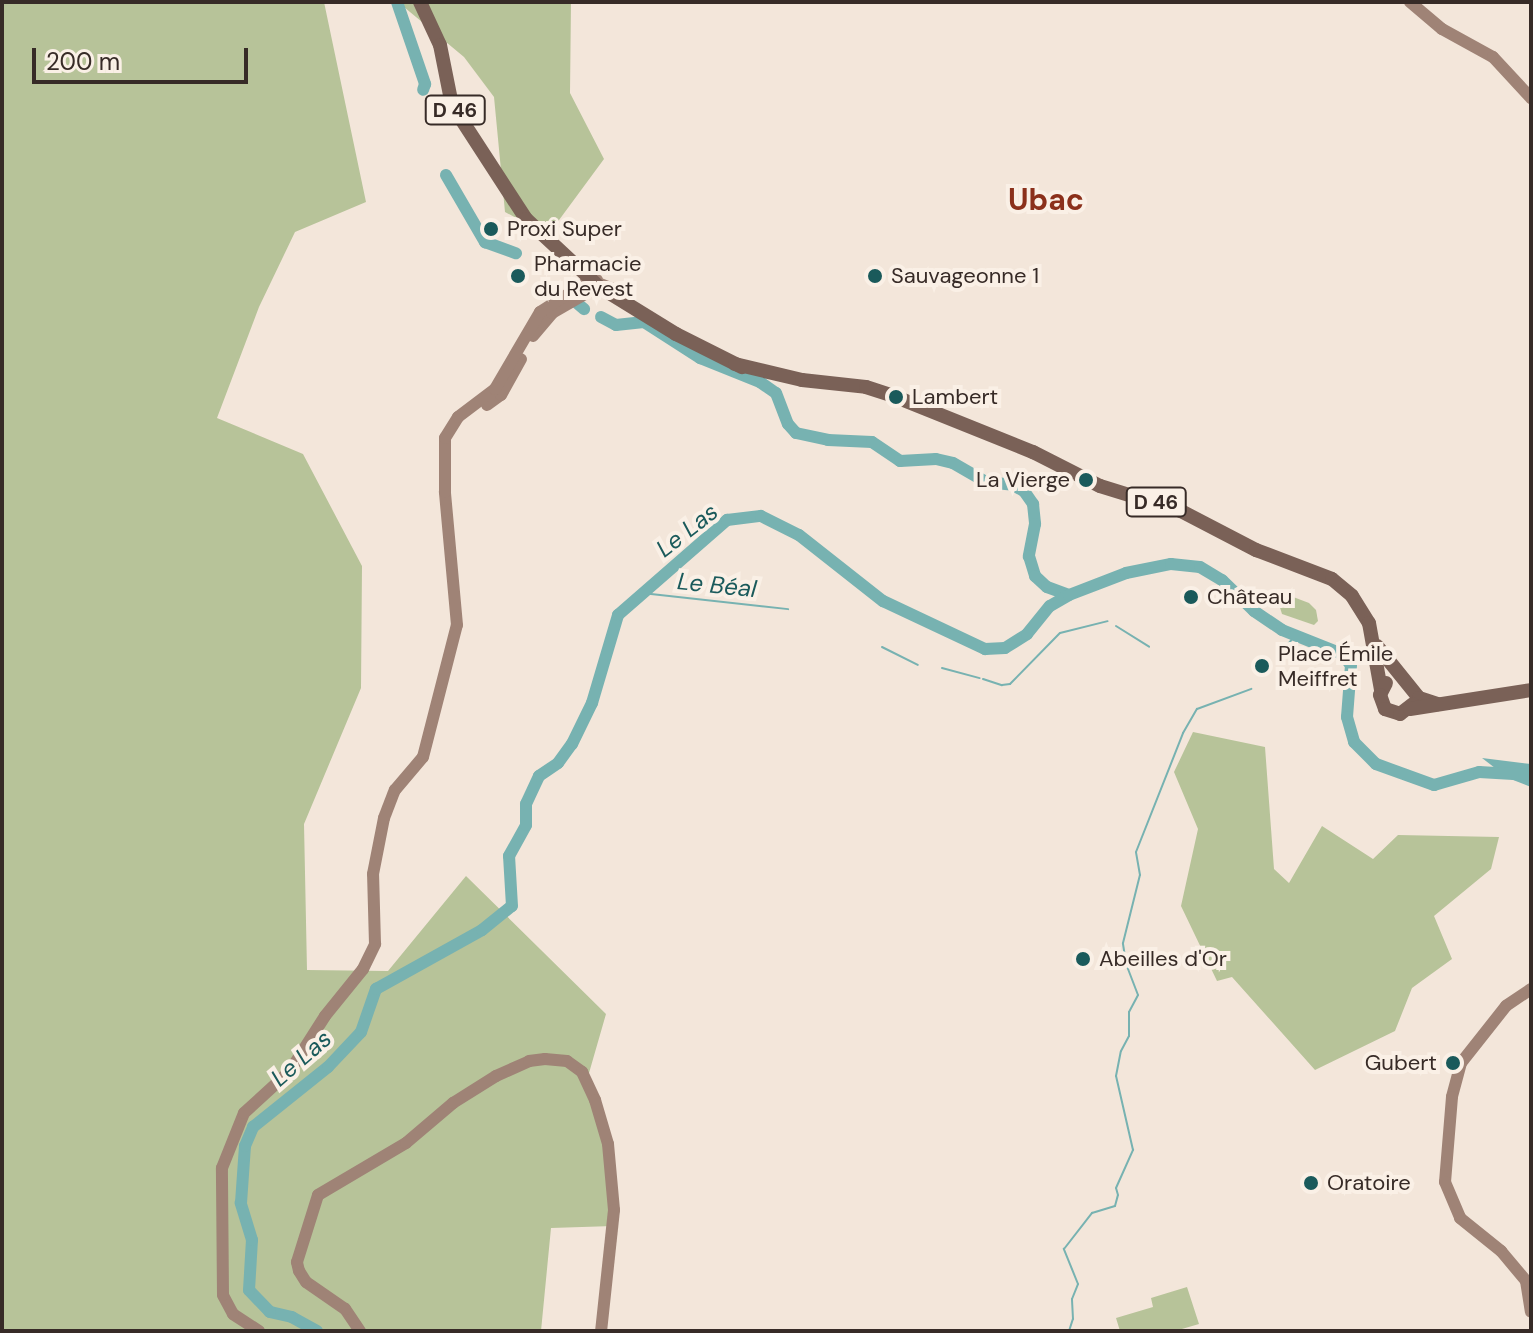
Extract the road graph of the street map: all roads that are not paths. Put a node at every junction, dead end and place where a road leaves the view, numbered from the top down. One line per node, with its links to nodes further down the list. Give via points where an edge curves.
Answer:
1 (420, 2): 4 (main road, D 46, via 440,45 452,105)
2 (1410, 2): 3 (street, via 1442,29 1490,54)
3 (1531, 98)
4 (515, 206): 5 (main road, D 46); 6 (main road, D 46)
5 (538, 233): 7 (main road, D 46); 8 (street, via 573,271)
6 (563, 245): 7 (street); 9 (main road, D 46)
7 (595, 282): 8 (street); 9 (main road, D 46); 10 (street, via 546,318 501,395)
8 (573, 291): 10 (street, via 540,312 495,389)
9 (622, 296): 11 (main road, D 46, via 735,364 789,385 913,404 1023,447 1100,486 1181,511 1256,550 1332,579 1360,606)
10 (451, 427): 20 (street, via 443,451 456,633 423,757 395,790 384,818 373,874 375,944 290,1071 244,1113 222,1168 223,1295 233,1314)
11 (1374, 637): 12 (main road, D 46); 13 (main road, D 46)
12 (1402, 680): 13 (main road, via 1392,680); 15 (main road)
13 (1381, 690): 17 (main road, via 1381,705 1390,713)
14 (1531, 690): 16 (main road)
15 (1414, 692): 16 (main road); 17 (main road)
16 (1442, 705): 17 (main road)
17 (1410, 709)
18 (1531, 989): 19 (street, via 1506,1006 1461,1063 1452,1097 1445,1182 1460,1218 1508,1258 1526,1281)
19 (1531, 1312)
20 (259, 1331)
21 (360, 1331): 22 (street, via 345,1309 306,1282 299,1271 297,1262 318,1195 406,1143 453,1103 496,1076 545,1059 567,1061 582,1072 608,1144 614,1210)
22 (601, 1331)

